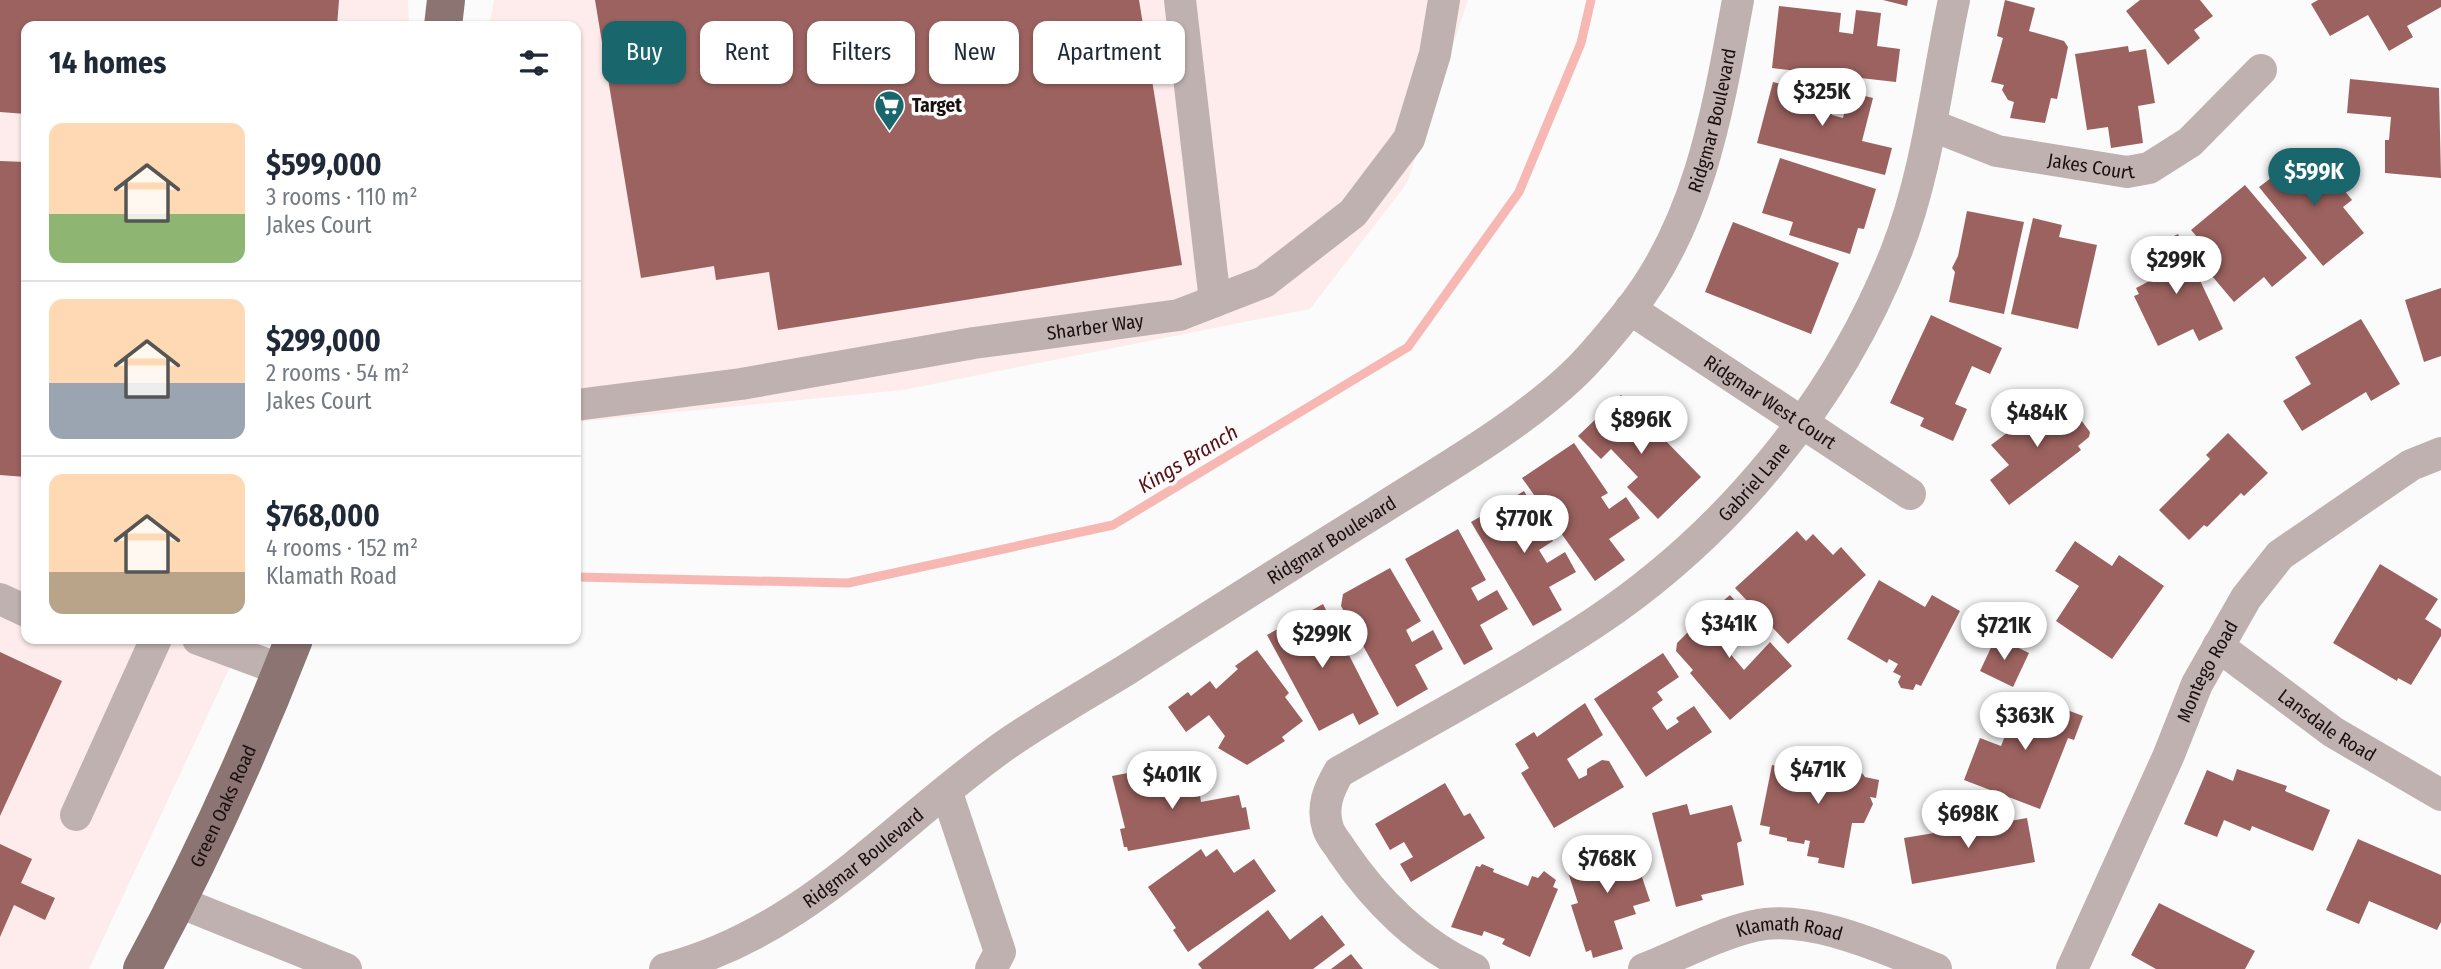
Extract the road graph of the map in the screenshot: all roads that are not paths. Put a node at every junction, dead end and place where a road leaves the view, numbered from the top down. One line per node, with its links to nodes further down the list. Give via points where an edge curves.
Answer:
1 (446, 0): 6 (main road)
2 (1180, 0): 9 (street)
3 (1444, 0): 9 (street, Sharber Way, via 1435,54 1409,139 1353,213 1264,282)
4 (1738, 0): 10 (street, Ridgmar Boulevard, via 1718,104 1693,190 1679,230)
5 (1954, 0): 8 (street, Gabriel Lane)
6 (444, 21)
7 (2261, 70): 8 (street, Jakes Court, via 2190,142 2149,168 2127,172 1997,151)
8 (1931, 125): 12 (street, Gabriel Lane, via 1897,251 1857,340)
9 (1215, 301): 11 (street, Sharber Way, via 1179,315 974,343 741,384)
10 (1630, 309): 12 (street, Ridgmar West Court); 21 (street, Ridgmar Boulevard, via 1576,372 1539,405 1003,747)
11 (581, 404)
12 (1801, 423): 14 (street, Ridgmar West Court); 25 (street, Gabriel Lane, via 1745,493 1678,559 1595,622 1339,772 1325,807 1328,829 1355,871 1408,927)
13 (2441, 453): 19 (street, Montego Road, via 2412,465 2280,555 2246,598)
14 (1910, 494)
15 (0, 599): 16 (street)
16 (21, 609)
17 (154, 644): 23 (street)
18 (226, 644): 20 (street)
19 (2218, 646): 22 (street, Lansdale Road, via 2333,732); 32 (street, Montego Road)
20 (288, 655): 24 (main road, Green Oaks Road, via 249,755)
21 (947, 793): 28 (street, Ridgmar Boulevard, via 836,884 780,921 705,958); 29 (street, via 1000,952)
22 (2441, 795)
23 (76, 815)
24 (179, 902): 26 (main road, Green Oaks Road); 27 (street)
25 (1462, 967)
26 (142, 969)
27 (346, 969)
28 (665, 969)
29 (991, 969)
30 (1644, 969): 31 (street, Klamath Road, via 1755,926 1785,924 1847,934)
31 (1936, 969)
32 (2072, 969)

